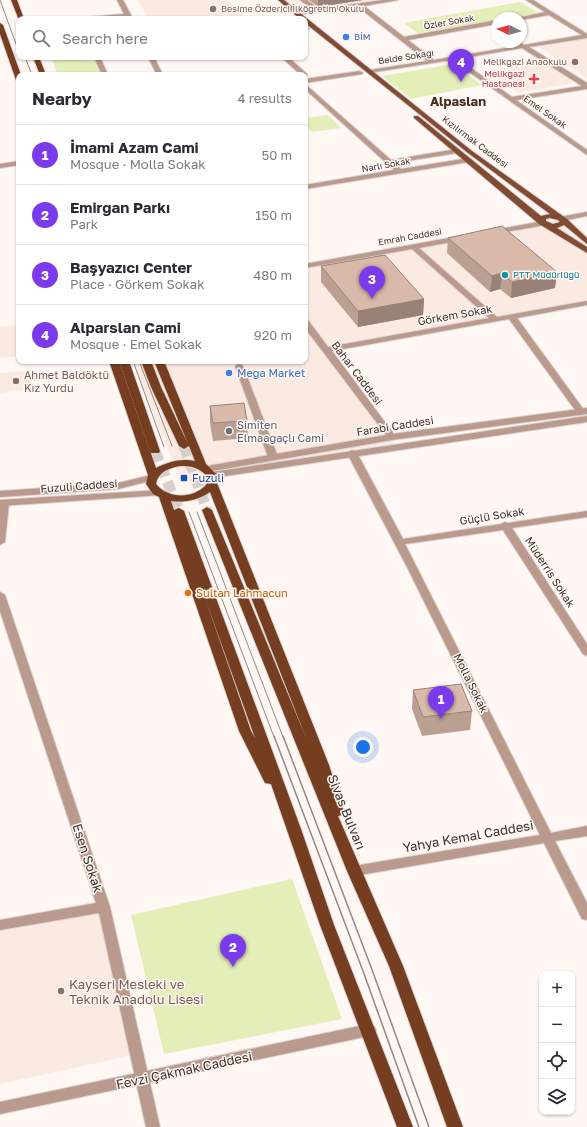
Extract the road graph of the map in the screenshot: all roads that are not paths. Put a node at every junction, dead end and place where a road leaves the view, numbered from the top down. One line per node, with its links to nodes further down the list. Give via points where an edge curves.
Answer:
1 (14, 0): 11 (highway)
2 (120, 0): 12 (street)
3 (274, 0): 13 (main road, Kızılırmak Caddesi)
4 (281, 0): 13 (main road, Kızılırmak Caddesi)
5 (303, 0): 9 (street)
6 (391, 0): 8 (street)
7 (529, 0): 10 (street)
8 (359, 5): 9 (street); 22 (street)
9 (318, 11): 13 (street)
10 (550, 13): 14 (street); 21 (street)
11 (20, 16)
12 (128, 16)
13 (296, 16)
14 (527, 17)
15 (308, 23): 37 (main road, Kızılırmak Caddesi)
16 (491, 23): 17 (street, Özler Sokak)
17 (486, 24): 19 (street); 22 (street, Özler Sokak)
18 (0, 25): 32 (highway)
19 (491, 27)
20 (308, 31): 38 (main road, Kızılırmak Caddesi)
21 (587, 36): 23 (street, Belde Sokağı)
22 (403, 39): 31 (street)
23 (527, 45)
24 (511, 48): 26 (street, Belde Sokağı)
25 (526, 48): 40 (street)
26 (453, 58): 31 (street, Belde Sokağı); 42 (street, Emel Sokak)
27 (37, 60): 33 (highway)
28 (98, 60): 34 (street)
29 (152, 60): 35 (street)
30 (288, 60): 36 (street)
31 (433, 62): 37 (street, Belde Sokağı)
32 (16, 72)
33 (42, 72)
34 (104, 72)
35 (158, 72)
36 (302, 72)
37 (370, 72): 52 (main road, Kızılırmak Caddesi, via 470,152)
38 (360, 73): 39 (street); 43 (main road, Kızılırmak Caddesi)
39 (308, 81)
40 (587, 86): 42 (street)
41 (308, 89): 46 (street)
42 (511, 99): 44 (street, Emel Sokak)
43 (457, 151): 45 (main road, Kızılırmak Caddesi); 46 (street)
44 (587, 153)
45 (469, 160): 49 (street, Narlı Sokak); 53 (main road, Kızılırmak Caddesi)
46 (389, 162): 49 (street)
47 (16, 163): 48 (street)
48 (0, 166)
49 (399, 172): 50 (street, Narlı Sokak)
50 (308, 187)
51 (587, 214): 52 (street)
52 (562, 219): 53 (main road, via 548,216 543,218); 56 (main road, Kızılırmak Caddesi)
53 (544, 223): 54 (street); 58 (main road, Kızılırmak Caddesi)
54 (490, 233)
55 (467, 237): 57 (street, Emrah Caddesi)
56 (587, 242)
57 (414, 247): 59 (street, Emrah Caddesi); 62 (street)
58 (587, 251)
59 (308, 266)
60 (587, 303): 61 (street, Görkem Sokak)
61 (511, 316): 62 (street, Görkem Sokak); 70 (street)
62 (495, 319): 64 (street, Görkem Sokak)
63 (308, 326): 64 (street, Bahar Caddesi)
64 (326, 350): 71 (street, Bahar Caddesi)
65 (115, 364): 77 (highway)
66 (125, 364): 73 (highway)
67 (147, 364): 72 (highway)
68 (160, 364): 76 (highway)
69 (239, 366): 75 (street)
70 (585, 414): 71 (street, Farabi Caddesi); 74 (street, Farabi Caddesi)
71 (392, 437): 75 (street, Farabi Caddesi)
72 (184, 446)
73 (155, 451)
74 (352, 453): 76 (street, Farabi Caddesi); 85 (street, Molla Sokak)
75 (273, 457): 76 (street, Farabi Caddesi)
76 (208, 473): 77 (highway, via 191,463 178,463 160,468); 78 (highway, via 207,490 197,496 183,498); 91 (highway, via 323,765)
77 (152, 477): 78 (highway, via 152,486); 79 (street, Fuzuli Caddesi, via 118,486)
78 (161, 494): 79 (street, Fuzuli Caddesi); 88 (highway, via 246,731)
79 (1, 500): 84 (street)
80 (207, 510): 91 (highway, Sivas Bulvarı)
81 (179, 511): 88 (highway)
82 (587, 514): 83 (street, Güçlü Sokak)
83 (505, 526): 85 (street, Güçlü Sokak); 87 (street, Müderris Sokak)
84 (0, 542)
85 (401, 542): 90 (street, Molla Sokak)
86 (0, 595): 92 (street, Esen Sokak)
87 (587, 652)
88 (294, 829): 95 (highway, via 327,924)
89 (587, 831): 90 (street, Yahya Kemal Caddesi)
90 (547, 837): 91 (street, Yahya Kemal Caddesi); 93 (street, Molla Sokak)
91 (354, 871): 100 (highway, Sivas Bulvarı, via 396,966)
92 (104, 907): 94 (street); 96 (street, Esen Sokak)
93 (587, 915)
94 (0, 925)
95 (369, 1030): 96 (street, Fevzi Çakmak Caddesi); 99 (highway)
96 (143, 1079): 97 (street, Fevzi Çakmak Caddesi); 98 (street, Esen Sokak)
97 (0, 1108)
98 (153, 1127)
99 (405, 1127)
100 (455, 1127)

